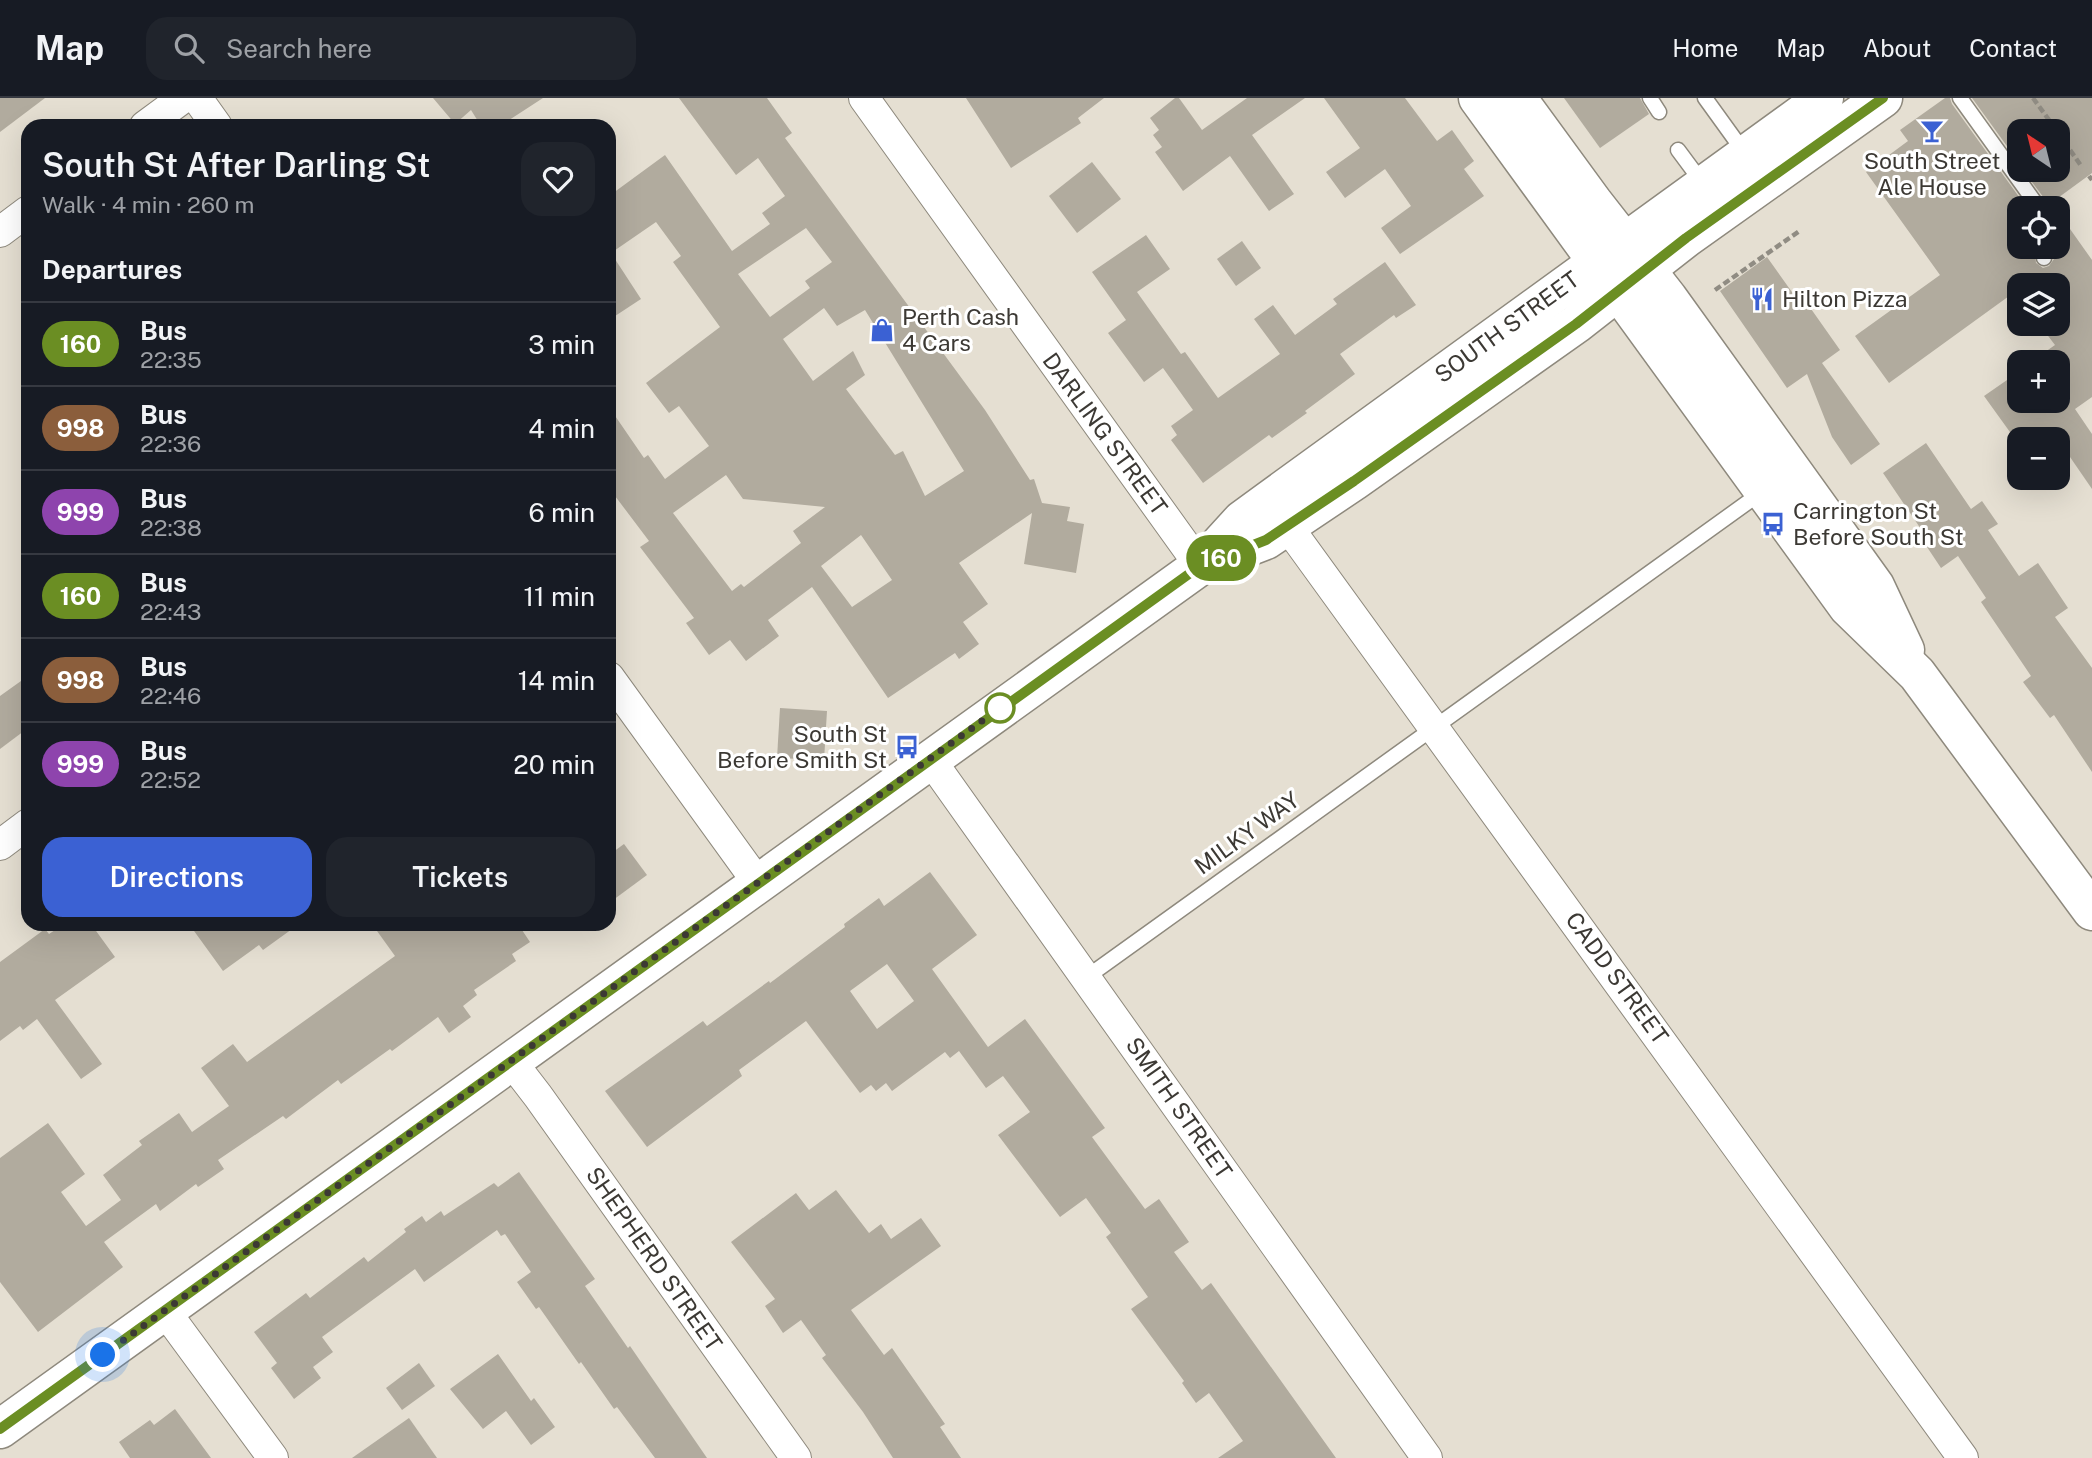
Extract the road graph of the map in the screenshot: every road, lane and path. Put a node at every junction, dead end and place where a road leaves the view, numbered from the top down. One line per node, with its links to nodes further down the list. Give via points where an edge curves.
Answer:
1 (183, 98): 13 (street)
2 (197, 98): 14 (street)
3 (863, 98): 29 (street, DARLING STREET)
4 (1478, 98): 25 (main road)
5 (1517, 98): 25 (main road, via 1593,202)
6 (1650, 98): 12 (lane)
7 (1705, 98): 19 (lane)
8 (1824, 98): 19 (main road, SOUTH STREET)
9 (1883, 98): 19 (main road, SOUTH STREET)
10 (1960, 98): 20 (lane)
11 (2033, 98): 15 (path)
12 (1659, 112)
13 (154, 119)
14 (212, 119)
15 (2048, 119)
16 (1678, 149): 21 (lane)
17 (2070, 150): 18 (path)
18 (2082, 167)
19 (1755, 168): 21 (main road, SOUTH STREET)
20 (2030, 196)
21 (1714, 198): 25 (main road, SOUTH STREET)
22 (21, 216): 24 (street)
23 (1801, 230): 26 (path)
24 (0, 232)
25 (1622, 266): 27 (main road); 28 (main road, SOUTH STREET); 30 (main road, via 1875,586)
26 (1715, 290)
27 (1763, 492): 30 (main road, via 1848,607); 32 (lane, MILKY WAY)
28 (1278, 513): 29 (main road, SOUTH STREET, via 1242,520); 32 (street, CADD STREET)
29 (1200, 566): 33 (main road, SOUTH STREET)
30 (1917, 674): 37 (main road)
31 (616, 687): 36 (street)
32 (1434, 726): 38 (lane, MILKY WAY); 45 (street, CADD STREET)
33 (930, 759): 36 (main road, SOUTH STREET); 38 (street, SMITH STREET)
34 (21, 829): 35 (street)
35 (0, 845)
36 (758, 883): 39 (main road, SOUTH STREET)
37 (2092, 911)
38 (1087, 977): 44 (street, SMITH STREET)
39 (511, 1061): 40 (main road, SOUTH STREET); 43 (street, SHEPHERD STREET)
40 (165, 1311): 41 (main road, SOUTH STREET); 42 (street)
41 (0, 1429)
42 (273, 1458)
43 (796, 1458)
44 (1427, 1458)
45 (1963, 1458)

